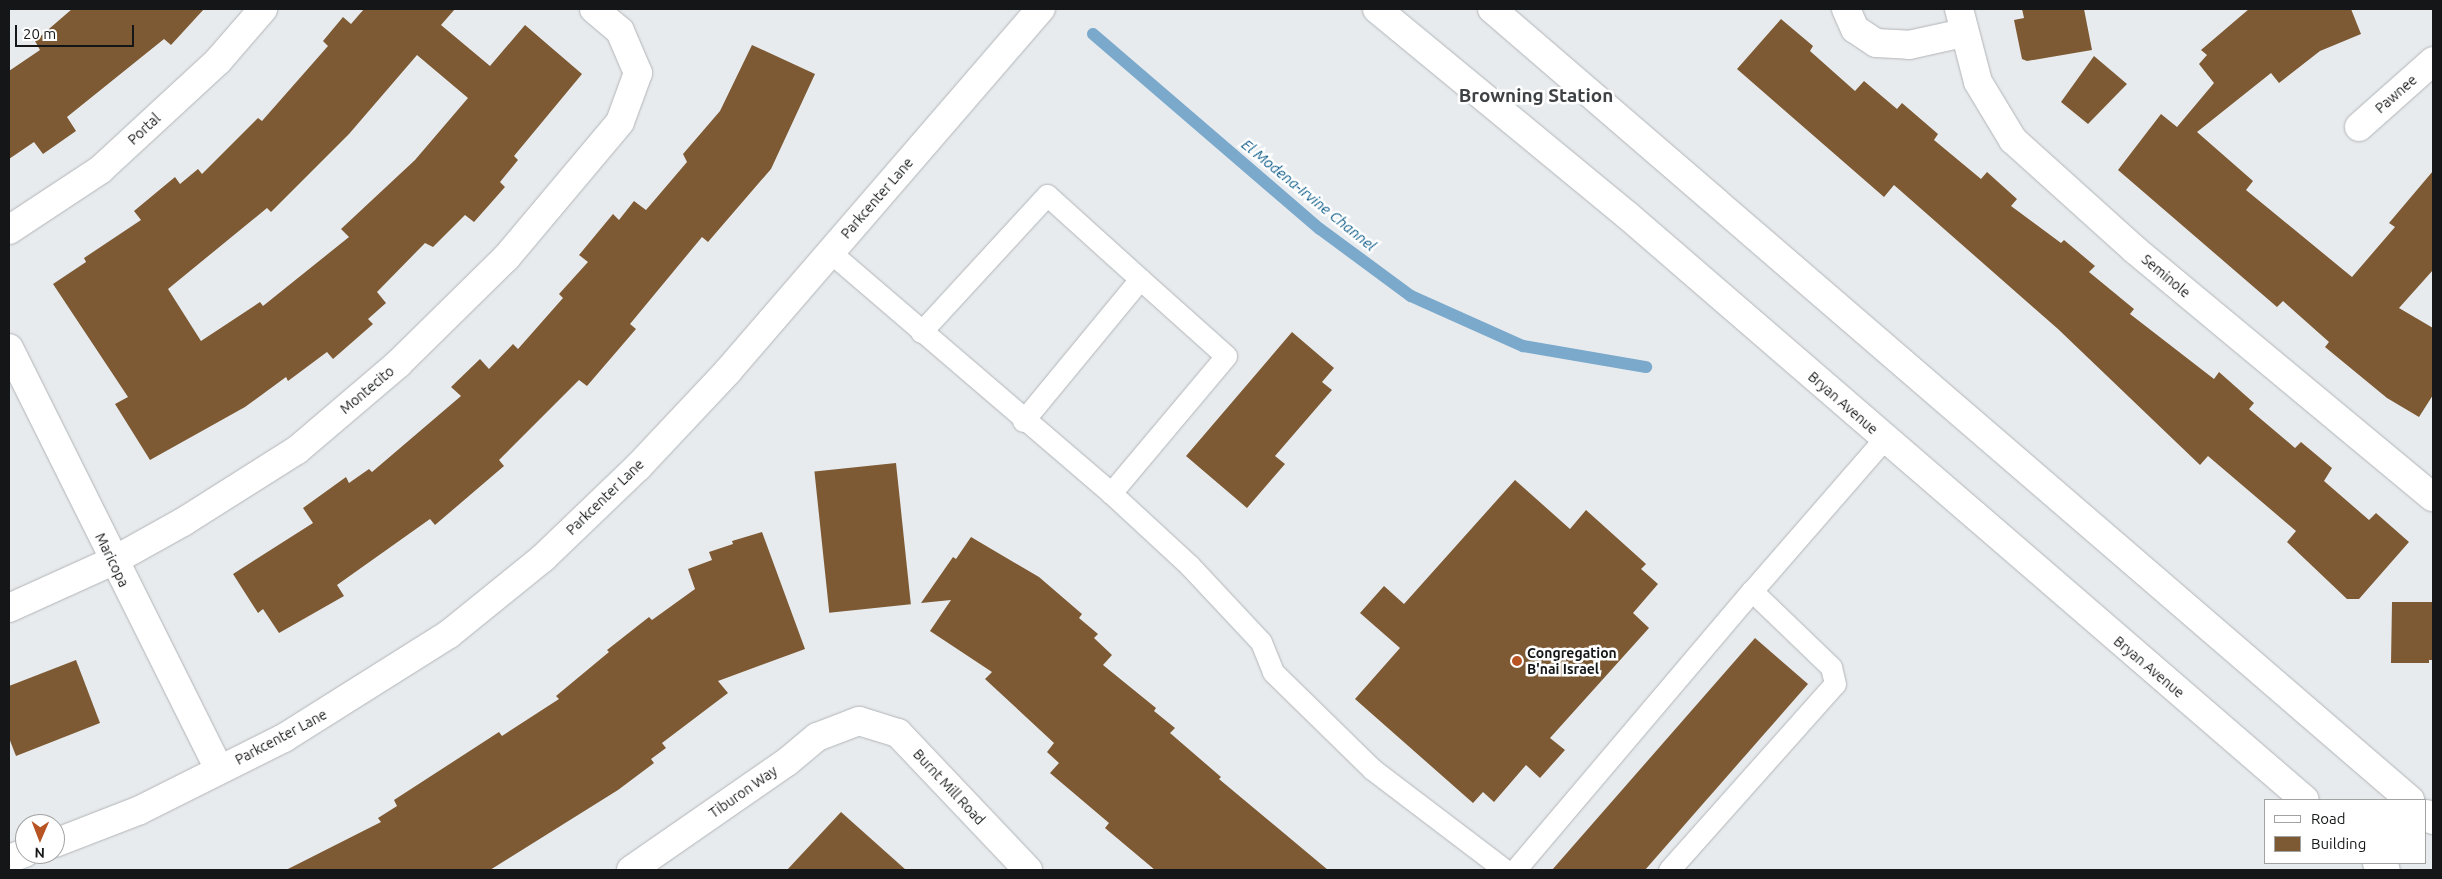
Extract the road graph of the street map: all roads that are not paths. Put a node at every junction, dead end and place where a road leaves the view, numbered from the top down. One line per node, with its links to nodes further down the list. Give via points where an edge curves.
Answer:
1 (263, 9): 10 (street, Portal, via 218,61 100,170)
2 (594, 9): 19 (street, Montecito, via 620,31 638,73 620,122 506,258 398,364 297,450 183,522)
3 (1041, 9): 11 (street, Parkcenter Lane)
4 (1378, 9): 16 (street, Bryan Avenue, via 1627,215)
5 (1492, 9): 25 (street)
6 (1846, 9): 7 (street, via 1854,29 1876,43 1909,45)
7 (1961, 21): 18 (street, Seminole, via 1978,82 2013,140 2135,250)
8 (2433, 61): 9 (street, Pawnee)
9 (2358, 126)
10 (9, 230)
11 (830, 252): 13 (lane); 23 (street, Parkcenter Lane, via 728,371 638,467 543,558 449,634 284,738)
12 (1140, 280): 13 (lane, via 1046,195); 15 (lane); 17 (lane, via 1226,356)
13 (921, 332): 15 (lane)
14 (9, 348): 19 (street, Maricopa)
15 (1023, 421): 17 (lane)
16 (1884, 439): 20 (lane); 24 (street, Bryan Avenue)
17 (1111, 494): 29 (lane, via 1189,566 1261,642 1273,672 1372,769)
18 (2433, 497)
19 (112, 560): 21 (street, Montecito); 23 (street, Maricopa)
20 (1752, 591): 30 (lane); 31 (lane, via 1831,667 1835,684)
21 (9, 608)
22 (859, 721): 27 (street, Tiburon Way, via 817,736 787,762); 28 (street, Burnt Mill Road, via 898,733)
23 (219, 770): 26 (street, Parkcenter Lane, via 140,810)
24 (2304, 799)
25 (2409, 799)
26 (65, 838)
27 (631, 870)
28 (1028, 870)
29 (1505, 870)
30 (1515, 870)
31 (1669, 870)

